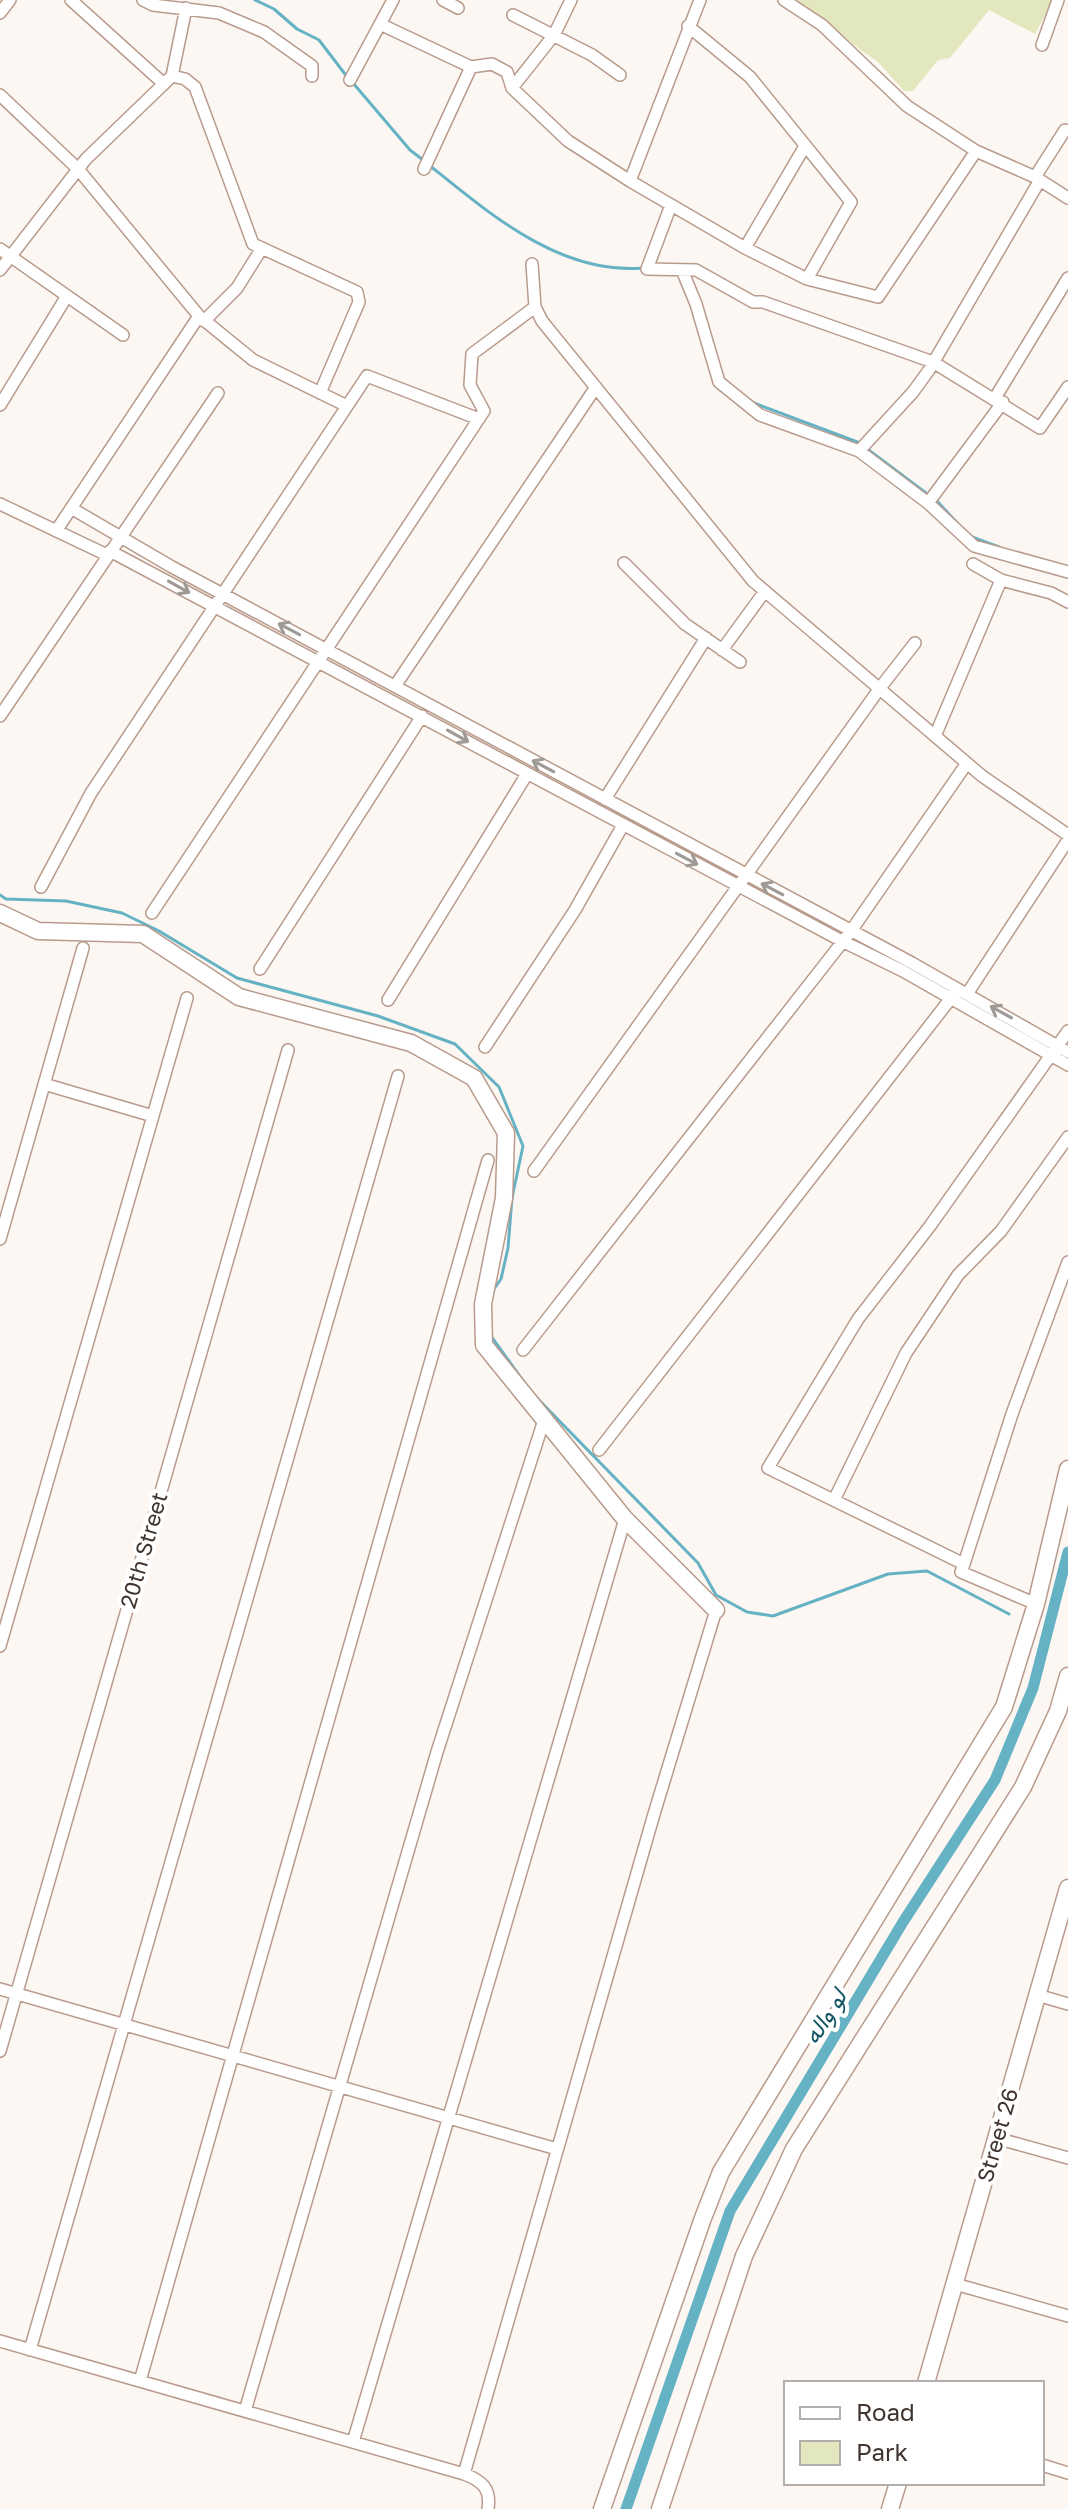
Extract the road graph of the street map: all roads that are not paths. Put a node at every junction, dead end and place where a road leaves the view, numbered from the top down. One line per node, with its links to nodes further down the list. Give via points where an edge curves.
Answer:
1 (10, 0): 12 (street)
2 (71, 0): 21 (street)
3 (143, 0): 10 (street)
4 (393, 0): 14 (street)
5 (443, 0): 11 (street)
6 (571, 0): 16 (street)
7 (700, 0): 15 (street)
8 (784, 0): 27 (street, via 822,25 907,106)
9 (1058, 0): 17 (street)
10 (186, 8): 20 (street, via 219,13 264,32 312,66); 21 (street)
11 (458, 8)
12 (0, 13)
13 (513, 15): 16 (street)
14 (380, 24): 18 (street); 22 (street)
15 (688, 26): 26 (street, via 750,77); 31 (street)
16 (554, 35): 19 (street); 23 (street)
17 (1042, 45)
18 (471, 67): 23 (street, via 492,64 507,72); 29 (street)
19 (620, 75)
20 (312, 76)
21 (168, 80): 28 (street); 34 (street, via 185,79 195,87 253,244)
22 (350, 80)
23 (512, 88): 31 (street, via 568,141)
24 (0, 95): 28 (street)
25 (1065, 130): 30 (street)
26 (805, 146): 35 (street); 41 (street, via 851,202)
27 (976, 151): 30 (street); 41 (street, via 878,297)
28 (78, 169): 36 (street); 44 (street)
29 (424, 169)
30 (1038, 178): 32 (street); 46 (street)
31 (630, 181): 33 (street)
32 (1068, 198)
33 (671, 205): 35 (street); 39 (street, via 647,269)
34 (262, 248): 44 (street, via 237,288); 50 (street, via 357,292 359,302)
35 (745, 248): 41 (street)
36 (5, 252): 38 (street); 42 (street)
37 (532, 264): 43 (street)
38 (0, 270)
39 (682, 270): 46 (street, via 696,270 753,302); 55 (street, via 719,382 760,415)
40 (1068, 278): 51 (street)
41 (807, 279)
42 (67, 296): 45 (street); 52 (street)
43 (535, 307): 47 (street); 54 (street, via 472,354 470,385 484,411)
44 (202, 318): 50 (street, via 253,360); 58 (street)
45 (123, 335)
46 (933, 362): 51 (street); 55 (street)
47 (596, 387): 66 (street); 76 (street)
48 (1068, 387): 51 (street, via 1040,428)
49 (218, 393): 60 (street)
50 (320, 393): 53 (street)
51 (999, 400): 56 (street)
52 (0, 405)
53 (347, 406): 54 (street, via 367,376); 67 (street)
54 (479, 419): 72 (street)
55 (859, 451): 56 (street)
56 (928, 503): 64 (street, via 974,546)
57 (1, 506): 59 (street)
58 (71, 508): 59 (street); 60 (street)
59 (56, 531): 61 (street)
60 (119, 537): 61 (street); 67 (street)
61 (108, 553): 69 (street, one-way to 69); 78 (street)
62 (624, 563): 70 (street)
63 (973, 564): 65 (street)
64 (1068, 572)
65 (1001, 580): 68 (street); 80 (street)
66 (765, 591): 73 (street); 77 (street)
67 (224, 594): 69 (street); 72 (street, one-way to 67)
68 (1068, 602)
69 (215, 607): 74 (street); 88 (street, via 91,793)
70 (706, 638): 73 (street); 83 (street)
71 (915, 643): 77 (street)
72 (326, 649): 74 (street); 76 (street)
73 (722, 650): 75 (street)
74 (318, 662): 79 (street); 90 (street)
75 (740, 662)
76 (395, 686): 83 (street, one-way to 76)
77 (880, 688): 80 (street); 86 (street)
78 (0, 716)
79 (422, 716): 82 (street, one-way to 82); 94 (street)
80 (935, 736): 81 (street)
81 (967, 763): 85 (street); 91 (street)
82 (527, 774): 84 (street); 97 (street)
83 (605, 799): 86 (street)
84 (623, 825): 87 (street, one-way to 87); 99 (street, via 575,910)
85 (1068, 838): 95 (street)
86 (746, 875): 87 (street); 91 (street, one-way to 86)
87 (738, 886): 92 (street); 108 (street)
88 (41, 887)
89 (0, 913): 113 (street, via 38,931 143,934 239,997 411,1043 474,1078 506,1133 504,1198 483,1304 484,1345)
90 (152, 913)
91 (851, 931): 92 (street); 95 (street)
92 (842, 941): 95 (street); 112 (street)
93 (83, 948): 104 (street)
94 (260, 969)
95 (959, 993): 101 (street); 114 (street)
96 (187, 998): 105 (street)
97 (388, 1000)
98 (1068, 1031): 101 (street)
99 (485, 1047)
100 (288, 1050): 125 (street, 20th Street)
101 (1059, 1052): 102 (street); 116 (street, via 858,1319 768,1468)
102 (1068, 1065)
103 (398, 1076): 128 (street)
104 (44, 1084): 105 (street); 109 (street)
105 (153, 1116): 121 (street)
106 (1068, 1137): 116 (street, via 1001,1231 958,1275 906,1353)
107 (488, 1160): 130 (street)
108 (534, 1171)
109 (4, 1209): 110 (street)
110 (0, 1239)
111 (1068, 1262): 118 (street)
112 (523, 1350)
113 (544, 1420): 117 (street); 131 (street, via 437,1752)
114 (599, 1450)
115 (1068, 1469): 119 (street)
116 (834, 1500): 118 (street)
117 (625, 1519): 120 (street); 132 (street)
118 (964, 1564): 119 (street, via 961,1572)
119 (1036, 1604): 149 (street, via 1004,1707 721,2172)
120 (716, 1610): 134 (street)
121 (0, 1646)
122 (1068, 1676): 150 (street, via 1023,1787 794,2149 744,2256)
123 (1068, 1888): 126 (street, Street 26)
124 (0, 1989): 125 (street)
125 (16, 1993): 128 (street); 129 (street, 20th Street)
126 (1037, 1995): 127 (street); 133 (street, Street 26)
127 (1068, 2004)
128 (124, 2025): 130 (street); 139 (street)
129 (0, 2051)
130 (232, 2055): 131 (street); 140 (street)
131 (340, 2086): 132 (street); 142 (street)
132 (448, 2117): 134 (street); 143 (street)
133 (996, 2138): 135 (street); 136 (street, Street 26)
134 (557, 2149): 146 (street)
135 (1068, 2158)
136 (955, 2284): 137 (street); 141 (street, Street 26)
137 (1068, 2316)
138 (0, 2341): 139 (street)
139 (30, 2350): 140 (street)
140 (140, 2381): 142 (street)
141 (927, 2381)
142 (245, 2411): 143 (street)
143 (353, 2442): 146 (street)
144 (1044, 2466): 145 (street)
145 (1068, 2473)
146 (464, 2474): 148 (street, via 487,2488)
147 (897, 2485): 151 (street)
148 (488, 2509)
149 (602, 2509)
150 (660, 2509)
151 (890, 2509)

